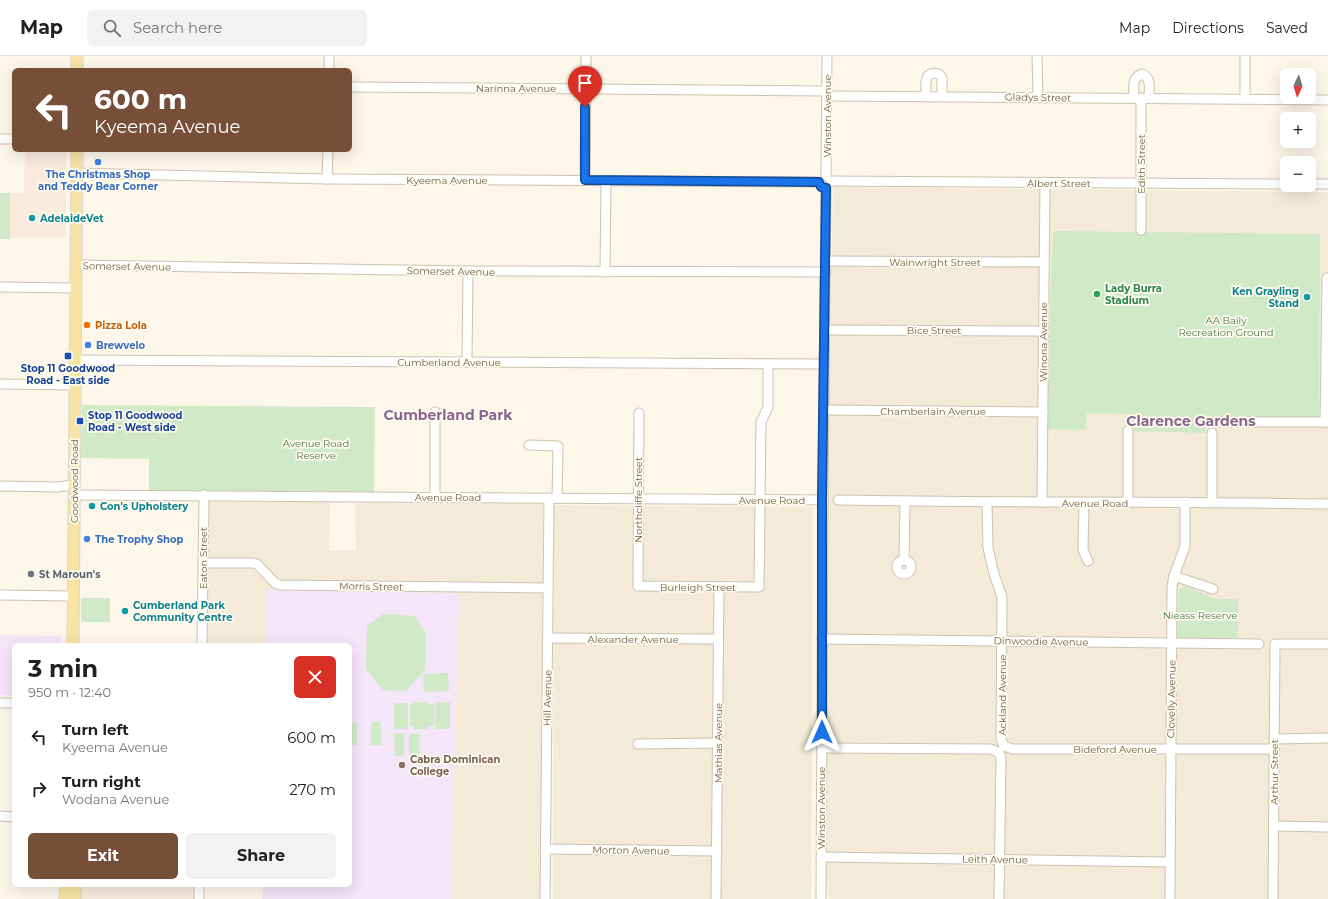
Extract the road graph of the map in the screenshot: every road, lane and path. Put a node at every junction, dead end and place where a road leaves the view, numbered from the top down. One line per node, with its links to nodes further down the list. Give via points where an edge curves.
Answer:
1 (77, 56): 7 (main road)
2 (329, 56): 8 (street)
3 (586, 56): 10 (street)
4 (827, 56): 11 (street, Winston Avenue)
5 (1037, 56): 14 (street)
6 (1245, 56): 16 (street)
7 (77, 68)
8 (329, 68)
9 (352, 87): 10 (street, Narinna Avenue)
10 (586, 89): 11 (street, Narinna Avenue); 24 (street)
11 (827, 93): 12 (street, Gladys Street); 26 (street, Winston Avenue)
12 (926, 96): 13 (street, Gladys Street); 13 (street, via 926,78 933,72 942,78)
13 (942, 96): 14 (street, Gladys Street)
14 (1038, 97): 15 (street, Gladys Street)
15 (1141, 98): 16 (street, Gladys Street); 28 (street, Edith Street)
16 (1245, 99): 17 (street, Gladys Street)
17 (1328, 100)
18 (0, 139): 19 (street)
19 (12, 139)
20 (76, 152): 22 (main road, Goodwood Road)
21 (328, 152): 23 (street)
22 (76, 173): 23 (street, Kyeema Avenue); 35 (main road, Goodwood Road)
23 (327, 179): 24 (street, Kyeema Avenue)
24 (585, 180): 25 (street, Kyeema Avenue)
25 (606, 181): 26 (street, Kyeema Avenue, via 819,182 820,177); 37 (street)
26 (828, 182): 27 (street, Albert Street); 33 (street, Winston Avenue)
27 (1045, 182): 28 (street, Albert Street); 34 (street, Winona Avenue)
28 (1141, 183): 29 (street, Albert Street); 32 (street, Edith Street)
29 (1280, 184)
30 (1316, 184): 31 (street)
31 (1328, 184)
32 (1141, 230)
33 (826, 261): 34 (street, Wainwright Street); 38 (street, Winston Avenue)
34 (1044, 262): 43 (street, Winona Avenue)
35 (76, 265): 36 (street, Somerset Avenue); 41 (main road, Goodwood Road)
36 (468, 271): 37 (street, Somerset Avenue); 45 (street)
37 (605, 272): 38 (street, Somerset Avenue)
38 (826, 272): 42 (street, Winston Avenue)
39 (1327, 278): 55 (street)
40 (0, 287): 41 (street)
41 (75, 288): 44 (main road, Goodwood Road)
42 (825, 330): 43 (street, Bice Street); 47 (street, Winston Avenue)
43 (1043, 331): 52 (street, Winona Avenue)
44 (75, 360): 45 (street, Cumberland Avenue); 49 (main road, Goodwood Road)
45 (467, 362): 46 (street, Cumberland Avenue)
46 (768, 364): 47 (street, Cumberland Avenue); 65 (street, via 768,407 761,422)
47 (824, 364): 50 (street, Winston Avenue)
48 (0, 384): 49 (street)
49 (75, 385): 60 (main road, Goodwood Road)
50 (824, 410): 52 (street, Chamberlain Avenue); 66 (street, Winston Avenue)
51 (435, 412): 62 (street)
52 (1043, 412): 70 (street, Winona Avenue)
53 (639, 413): 64 (street, Northcliffe Street)
54 (1212, 422): 55 (street)
55 (1327, 422)
56 (1128, 431): 71 (street)
57 (1212, 433): 73 (street)
58 (529, 445): 63 (street, Hill Avenue, via 558,446)
59 (0, 486): 60 (street, Avenue Road, via 57,486)
60 (74, 490): 61 (street, Avenue Road); 85 (main road, Goodwood Road)
61 (204, 495): 62 (street, Avenue Road); 78 (street, Eaton Street)
62 (435, 497): 63 (street, Avenue Road)
63 (553, 498): 64 (street, Avenue Road); 82 (street, Hill Avenue)
64 (638, 498): 65 (street, Avenue Road); 80 (street, Northcliffe Street)
65 (760, 500): 66 (street, Avenue Road); 81 (street, Burleigh Street, via 759,587)
66 (822, 500): 88 (street, Winston Avenue)
67 (838, 500): 68 (street, Avenue Road)
68 (905, 501): 69 (street, Avenue Road); 76 (street)
69 (988, 502): 70 (street, Avenue Road); 89 (street, Ackland Avenue, via 988,548 1002,597)
70 (1042, 502): 74 (street, Avenue Road)
71 (1128, 502): 72 (street, Avenue Road); 74 (street, Avenue Road)
72 (1185, 502): 73 (street, Avenue Road); 79 (street, Clovelly Avenue, via 1185,546)
73 (1212, 502): 75 (street, Avenue Road)
74 (1084, 503): 77 (street, via 1083,550)
75 (1328, 504)
76 (904, 560)
77 (1088, 561)
78 (203, 563): 82 (street, Morris Street, via 257,564 280,585); 91 (street, Eaton Street)
79 (1174, 576): 83 (street); 92 (street, Clovelly Avenue)
80 (638, 586): 81 (street, Burleigh Street)
81 (719, 587): 87 (street, Mathias Avenue)
82 (548, 588): 86 (street, Hill Avenue)
83 (1213, 589)
84 (0, 595): 85 (street)
85 (73, 596): 90 (main road, Goodwood Road)
86 (548, 638): 87 (street, Alexander Avenue); 109 (street, Hill Avenue)
87 (718, 639): 99 (street, Mathias Avenue)
88 (822, 639): 89 (street, Dinwoodie Avenue); 101 (street, Winston Avenue)
89 (1002, 641): 92 (street, Dinwoodie Avenue); 102 (street, Ackland Avenue)
90 (73, 643)
91 (202, 643)
92 (1171, 643): 93 (street, Dinwoodie Avenue); 103 (street, Clovelly Avenue)
93 (1259, 644)
94 (1328, 644): 98 (street, Arthur Street, via 1275,644)
95 (0, 702): 96 (street)
96 (12, 703)
97 (1328, 738): 98 (street)
98 (1275, 739): 104 (street, Arthur Street)
99 (718, 743): 100 (street); 110 (street, Mathias Avenue)
100 (638, 744)
101 (822, 748): 102 (street, Bideford Avenue); 111 (street, Winston Avenue)
102 (1001, 749): 103 (street, Bideford Avenue); 112 (street, Ackland Avenue)
103 (1170, 749): 104 (street, Bideford Avenue); 113 (street, Clovelly Avenue)
104 (1274, 749): 107 (street, Arthur Street)
105 (0, 816): 106 (street)
106 (12, 816)
107 (1274, 826): 108 (street); 125 (street, Arthur Street)
108 (1328, 827)
109 (545, 849): 110 (street, Morton Avenue); 120 (street, Hill Avenue)
110 (717, 851): 121 (street, Mathias Avenue)
111 (821, 857): 112 (street, Leith Avenue); 122 (street, Winston Avenue)
112 (999, 859): 113 (street, Leith Avenue); 123 (street, Ackland Avenue)
113 (1169, 862): 124 (street, Clovelly Avenue)
114 (66, 887): 117 (main road)
115 (75, 887): 118 (main road)
116 (199, 887): 119 (street)
117 (65, 899)
118 (75, 899)
119 (199, 899)
120 (545, 899)
121 (716, 899)
122 (821, 899)
123 (998, 899)
124 (1170, 899)
125 (1273, 899)

